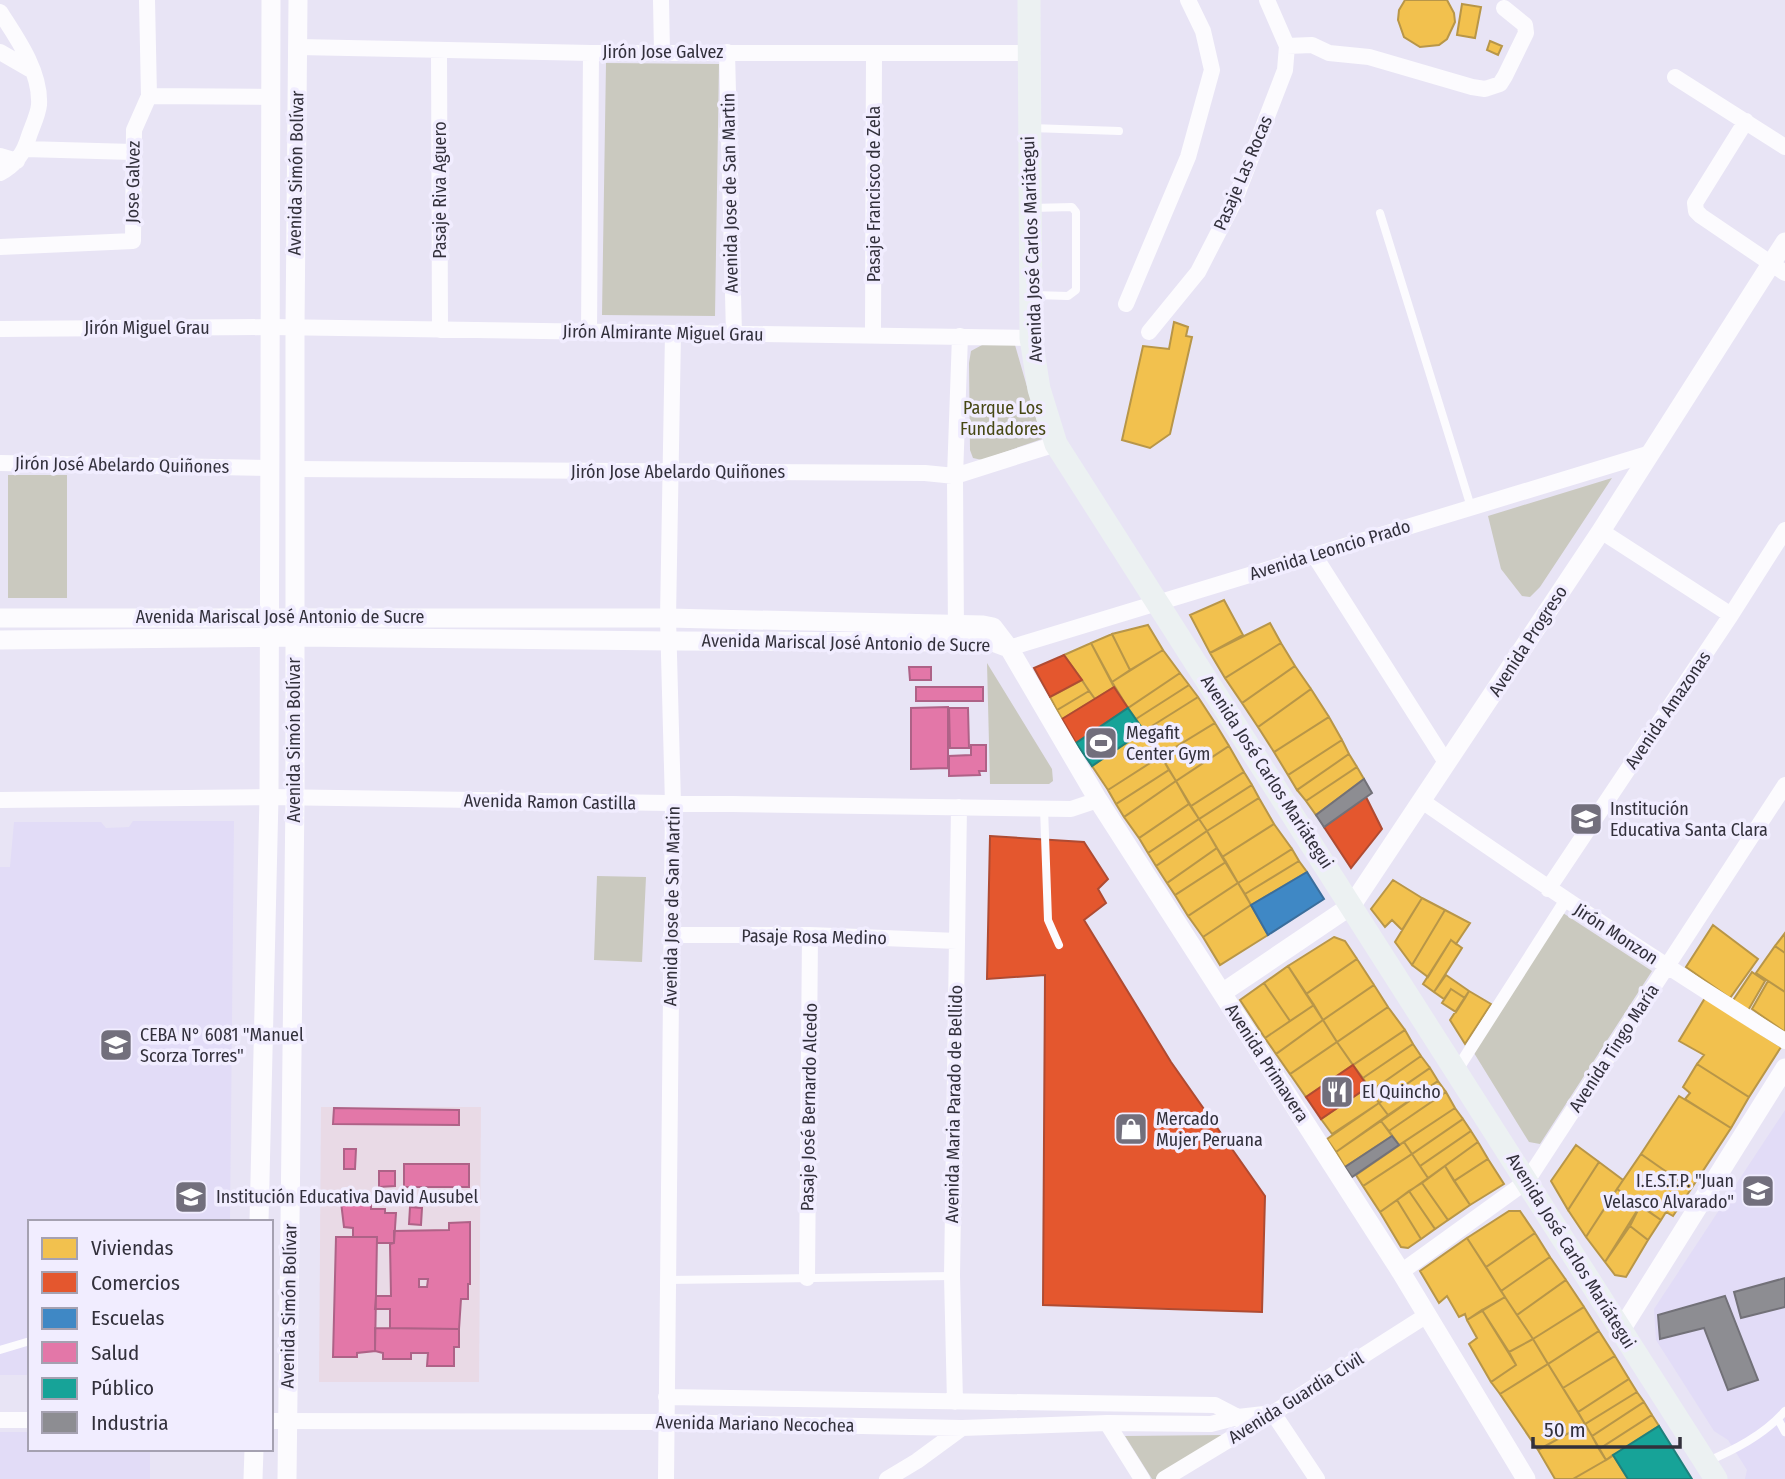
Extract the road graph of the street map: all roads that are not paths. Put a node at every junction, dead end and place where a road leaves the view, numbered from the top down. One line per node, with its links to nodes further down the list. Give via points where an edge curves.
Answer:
1 (147, 0): 21 (street, Jose Galvez)
2 (271, 0): 22 (street, Avenida Simón Bolívar)
3 (298, 0): 11 (street, Avenida Simón Bolívar)
4 (661, 0): 14 (street)
5 (1029, 0): 18 (main road, Avenida José Carlos Mariátegui)
6 (1188, 0): 37 (street, via 1203,31 1212,70 1188,157)
7 (1268, 0): 10 (street)
8 (1504, 8): 10 (street, via 1525,25 1526,33 1500,84 1485,89 1369,57 1329,53 1311,45)
9 (0, 12): 19 (street)
10 (1287, 46): 43 (street, Pasaje Las Rocas, via 1285,70 1234,202 1198,272)
11 (298, 47): 12 (street, Jirón Jose Galvez); 39 (street, Avenida Simón Bolívar)
12 (439, 51): 16 (street, Jirón Jose Galvez); 41 (street, Pasaje Riva Aguero)
13 (0, 52): 19 (street)
14 (662, 52): 15 (street, Jirón Jose Galvez); 16 (street, Jirón Jose Galvez)
15 (727, 52): 17 (street, Jirón Jose Galvez); 45 (street, Avenida Jose de San Martin)
16 (591, 53): 42 (street)
17 (874, 53): 18 (street, Jirón Jose Galvez); 46 (street, Pasaje Francisco de Zela)
18 (1028, 53): 24 (main road, Avenida José Carlos Mariátegui)
19 (33, 71): 28 (street, via 39,106)
20 (1675, 77): 23 (street)
21 (149, 96): 22 (street); 27 (street, Jose Galvez, via 134,130)
22 (272, 97): 38 (street, Avenida Simón Bolívar)
23 (1746, 121): 26 (street); 35 (street, via 1695,204 1696,211)
24 (1029, 128): 25 (lane); 31 (main road, Avenida José Carlos Mariátegui)
25 (1119, 131)
26 (1785, 147)
27 (133, 152): 28 (street); 34 (street, Jose Galvez, via 133,241)
28 (21, 155): 29 (street); 30 (street)
29 (0, 156)
30 (0, 173)
31 (1030, 208): 36 (main road, Avenida José Carlos Mariátegui); 36 (lane, via 1072,207 1076,212 1076,290 1068,296)
32 (1380, 212): 56 (lane)
33 (1785, 242): 35 (street, Avenida Progreso)
34 (0, 247)
35 (1778, 268): 50 (street, Avenida Progreso)
36 (1031, 295): 48 (main road, Avenida José Carlos Mariátegui)
37 (1126, 304)
38 (272, 327): 39 (street, Jirón Miguel Grau); 40 (street, Jirón Miguel Grau); 52 (street, Avenida Simón Bolívar)
39 (295, 328): 41 (street, Jirón Almirante Miguel Grau); 53 (street, Avenida Simón Bolívar)
40 (0, 329)
41 (440, 330): 42 (street, Jirón Almirante Miguel Grau)
42 (589, 332): 44 (street, Jirón Almirante Miguel Grau)
43 (1149, 332)
44 (673, 333): 45 (street, Jirón Almirante Miguel Grau); 54 (street, Avenida Jose de San Martin)
45 (734, 334): 46 (street, Jirón Almirante Miguel Grau)
46 (873, 335): 47 (street, Jirón Almirante Miguel Grau)
47 (960, 336): 48 (street, Jirón Almirante Miguel Grau); 55 (street)
48 (1031, 338): 49 (main road, Avenida José Carlos Mariátegui, via 1039,389)
49 (1056, 444): 55 (street, Jirón Jose Abelardo Quiñones); 60 (main road, Avenida José Carlos Mariátegui)
50 (1651, 453): 56 (street, Avenida Leoncio Prado); 58 (street, Avenida Progreso)
51 (0, 463): 52 (street, Jirón José Abelardo Quiñones)
52 (271, 468): 62 (street, Avenida Simón Bolívar)
53 (294, 469): 54 (street, Jirón Jose Abelardo Quiñones); 63 (street, Avenida Simón Bolívar)
54 (671, 472): 55 (street, Jirón Jose Abelardo Quiñones); 65 (street, Avenida Jose de San Martin)
55 (955, 476): 66 (street)
56 (1471, 508): 59 (street, Avenida Leoncio Prado)
57 (1785, 530): 61 (street, Avenida Amazonas)
58 (1601, 531): 61 (street); 72 (street, Avenida Progreso)
59 (1314, 555): 60 (street, Avenida Leoncio Prado); 72 (street)
60 (1158, 602): 71 (street, Avenida Leoncio Prado); 84 (main road, Avenida José Carlos Mariátegui)
61 (1731, 615): 82 (street, Avenida Amazonas)
62 (270, 617): 63 (street, Avenida Mariscal José Antonio de Sucre); 64 (street, Avenida Mariscal José Antonio de Sucre); 67 (street, Avenida Simón Bolívar)
63 (294, 617): 65 (street, Avenida Mariscal José Antonio de Sucre); 68 (street, Avenida Simón Bolívar)
64 (0, 618)
65 (668, 618): 66 (street, Avenida Mariscal José Antonio de Sucre); 70 (street, Avenida Jose de San Martin)
66 (956, 633): 70 (street, Avenida Mariscal José Antonio de Sucre); 71 (street, Avenida Mariscal José Antonio de Sucre)
67 (270, 637): 68 (street, Avenida Mariscal José Antonio de Sucre); 69 (street, Avenida Mariscal José Antonio de Sucre); 74 (street, Avenida Simón Bolívar)
68 (294, 637): 70 (street, Avenida Mariscal José Antonio de Sucre); 75 (street, Avenida Simón Bolívar)
69 (0, 640)
70 (669, 641): 79 (street, Avenida Jose de San Martin)
71 (1009, 648): 77 (street, Avenida Primavera)
72 (1447, 764): 78 (street, Avenida Progreso)
73 (1785, 785): 89 (street, Avenida Tingo María)
74 (269, 797): 75 (street, Avenida Ramon Castilla); 76 (street, Avenida Ramon Castilla); 95 (street, Avenida Simón Bolívar)
75 (295, 797): 79 (street, Avenida Ramon Castilla); 96 (street, Avenida Simón Bolívar)
76 (0, 800)
77 (1098, 800): 81 (street, Avenida Ramon Castilla, via 1071,809); 90 (street, Avenida Primavera)
78 (1422, 801): 82 (street, Jirón Monzon); 84 (street, Avenida Progreso)
79 (673, 804): 80 (street, Avenida Ramon Castilla); 85 (street, Avenida Jose de San Martin)
80 (959, 807): 81 (street, Avenida Ramon Castilla); 87 (street, Avenida Maria Parado de Bellido)
81 (1044, 808): 88 (lane, via 1048,920)
82 (1548, 889): 83 (street, Jirón Monzon)
83 (1565, 901): 89 (street, Jirón Monzon); 93 (street)
84 (1352, 905): 90 (street, Avenida Progreso); 93 (main road, Avenida José Carlos Mariátegui)
85 (671, 935): 86 (street, Pasaje Rosa Medino); 101 (street, Avenida Jose de San Martin)
86 (810, 935): 87 (street, Pasaje Rosa Medino); 100 (street, Pasaje José Bernardo Alcedo)
87 (957, 942): 99 (street, Avenida Maria Parado de Bellido)
88 (1059, 945)
89 (1667, 967): 91 (street, Jirón Monzon); 94 (street, Avenida Tingo María)
90 (1222, 993): 98 (street, Avenida Primavera)
91 (1785, 1041)
92 (1785, 1068): 103 (street)
93 (1457, 1070): 94 (main road, Avenida José Carlos Mariátegui)
94 (1527, 1181): 98 (street, Avenida Tingo María); 103 (main road, Avenida José Carlos Mariátegui)
95 (260, 1182): 96 (street); 97 (street, Avenida Simón Bolívar)
96 (290, 1182): 114 (street, Avenida Simón Bolívar)
97 (259, 1220)
98 (1401, 1272): 102 (street, Avenida Primavera)
99 (952, 1276): 100 (lane); 107 (street, Avenida Maria Parado de Bellido)
100 (807, 1278): 101 (lane)
101 (667, 1280): 106 (street, Avenida Jose de San Martin)
102 (1427, 1315): 109 (street, Avenida Guardia Civil); 128 (street, Avenida Primavera)
103 (1621, 1329): 120 (main road, Avenida José Carlos Mariátegui)
104 (28, 1341): 105 (lane)
105 (0, 1350)
106 (666, 1397): 107 (street, Avenida Mariano Necochea); 115 (street, Avenida Jose de San Martin)
107 (955, 1402): 110 (street, Avenida Mariano Necochea, via 1215,1405)
108 (1785, 1411): 111 (lane)
109 (1273, 1413): 110 (street, Avenida Mariano Necochea); 126 (street, Avenida Guardia Civil); 127 (street)
110 (1238, 1417): 116 (street, Avenida Mariano Necochea, via 1211,1424)
111 (1778, 1419): 118 (lane); 120 (lane)
112 (0, 1420): 113 (street)
113 (28, 1420)
114 (280, 1421): 115 (street, Avenida Mariano Necochea); 122 (street, Avenida Simón Bolívar)
115 (666, 1422): 117 (street, Avenida Mariano Necochea); 123 (street, Avenida Jose de San Martin)
116 (1107, 1423): 117 (street, Avenida Mariano Necochea); 125 (street)
117 (962, 1428): 124 (street)
118 (1785, 1432)
119 (254, 1451): 121 (street)
120 (1711, 1471)
121 (253, 1479)
122 (287, 1479)
123 (666, 1479)
124 (887, 1479)
125 (1142, 1479)
126 (1164, 1479)
127 (1317, 1479)
128 (1526, 1479)

